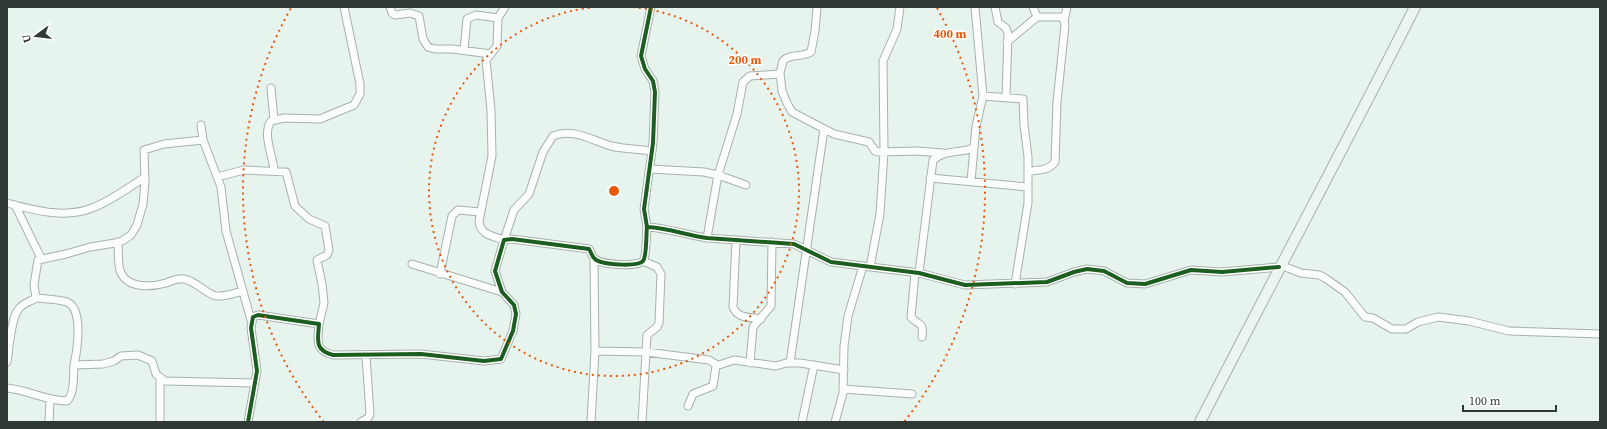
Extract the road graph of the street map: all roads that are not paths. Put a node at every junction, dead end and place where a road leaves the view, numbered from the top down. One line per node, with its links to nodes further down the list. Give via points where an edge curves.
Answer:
1 (344, 7): 22 (street, via 360,84 358,100 354,105 320,120)
2 (390, 7): 16 (street, via 395,15 410,13 419,16 423,39 428,47)
3 (505, 7): 13 (street)
4 (650, 7): 27 (street, via 641,56 645,69 653,81 655,92)
5 (817, 7): 18 (street, via 810,52 786,57)
6 (900, 7): 28 (street, via 897,29 883,61)
7 (975, 7): 20 (street)
8 (995, 7): 15 (street, via 998,22 1007,31)
9 (1033, 7): 12 (street)
10 (1067, 7): 14 (street)
11 (1415, 7): 55 (main road)
12 (1037, 17): 14 (street, via 1060,17); 15 (street)
13 (498, 18): 16 (street, via 476,15 467,19); 17 (street, via 497,46)
14 (1064, 21): 32 (street, via 1055,162 1044,170)
15 (1007, 42): 21 (street)
16 (464, 50): 17 (street)
17 (491, 54): 42 (street, via 486,60 492,156)
18 (780, 74): 24 (street, via 782,91 792,112); 33 (street, via 750,76 743,82 737,114)
19 (271, 88): 22 (street)
20 (983, 96): 21 (street); 26 (street)
21 (1006, 97): 32 (street, via 1020,98 1024,102)
22 (274, 120): 31 (street, via 269,124 268,130)
23 (201, 125): 25 (street)
24 (824, 129): 28 (street, via 841,136 866,141 875,151); 49 (street)
25 (203, 140): 34 (street, via 147,148 142,152); 35 (street)
26 (974, 148): 29 (street); 37 (street)
27 (652, 151): 30 (street); 45 (street, via 613,146 576,134 551,138 542,152 528,194 510,218)
28 (884, 152): 29 (street, via 917,151); 54 (street, via 880,214)
29 (945, 154): 36 (street, via 933,160)
30 (650, 169): 33 (street); 43 (street, via 644,209)
31 (274, 170): 35 (street, via 244,170); 64 (street, via 283,171 287,175 295,206 309,219 322,223 327,228 329,250 327,255 317,260 324,303)
32 (1028, 172): 39 (street)
33 (718, 175): 38 (street); 44 (street)
34 (145, 176): 41 (street, via 116,196 86,210 55,213); 47 (street, via 144,204 137,225 131,235)
35 (217, 177): 59 (street, via 226,231)
36 (930, 178): 37 (street); 56 (street)
37 (971, 181): 39 (street)
38 (746, 185)
39 (1028, 187): 58 (street, via 1028,203)
40 (7, 203): 41 (street)
41 (15, 205): 50 (street)
42 (480, 212): 45 (street, via 480,229); 57 (street, via 458,210 452,216)
43 (647, 227): 44 (street, via 672,229 694,237); 52 (street)
44 (707, 238): 46 (street)
45 (504, 240): 51 (street, via 589,248); 60 (street, via 495,271)
46 (736, 240): 48 (street); 62 (street, via 733,307 740,316)
47 (118, 242): 50 (street); 59 (street, via 120,271 136,284 154,285 177,278 200,286 214,296)
48 (772, 242): 49 (street, via 794,244); 62 (street, via 771,306)
49 (807, 250): 54 (street, via 831,262); 72 (street)
50 (41, 258): 61 (street, via 36,264)
51 (594, 259): 52 (street, via 616,264 638,264); 67 (street)
52 (643, 261): 68 (street, via 657,267 661,274 659,323 647,335)
53 (412, 264): 57 (street)
54 (867, 266): 56 (street); 76 (street, via 848,316)
55 (1279, 266): 58 (street, via 1222,272 1191,270 1145,284 1127,283 1104,271 1087,269 1047,282); 65 (street, via 1325,278 1345,292 1365,316 1392,329 1406,329 1418,322 1438,317 1469,321 1509,331); 92 (main road)
56 (917, 273): 58 (street, via 958,285); 66 (street, via 911,317 921,323)
57 (440, 274): 60 (street)
58 (1015, 284)
59 (243, 291): 63 (street)
60 (502, 292): 69 (street, via 514,305 516,314 505,353 497,361 421,354)
61 (36, 298): 70 (street, via 17,310); 73 (street, via 71,304 75,312 79,344)
62 (761, 319): 71 (street, via 753,327)
63 (251, 320): 64 (street, via 253,316 258,315); 78 (street)
64 (319, 324): 69 (street, via 318,346 322,351 333,355)
65 (1600, 334)
66 (922, 337)
67 (595, 351): 68 (street); 88 (street)
68 (646, 352): 74 (street, via 709,360); 89 (street)
69 (366, 356): 87 (street, via 370,414)
70 (7, 362)
71 (750, 363): 72 (street, via 776,366); 74 (street, via 734,360)
72 (790, 363): 75 (street)
73 (74, 365): 77 (street, via 103,364 121,356 138,355 152,361); 82 (street, via 70,397 66,401)
74 (717, 365): 83 (street, via 714,368 713,386 693,394)
75 (814, 365): 76 (street); 90 (street)
76 (844, 370): 80 (street)
77 (160, 379): 78 (street); 85 (street)
78 (255, 383): 86 (street)
79 (7, 388): 82 (street)
80 (843, 389): 81 (street); 91 (street)
81 (912, 394)
82 (50, 400): 84 (street)
83 (688, 406)
84 (49, 422)
85 (160, 422)
86 (248, 422)
87 (361, 422)
88 (591, 422)
89 (642, 422)
90 (802, 422)
91 (835, 422)
92 (1200, 422)

